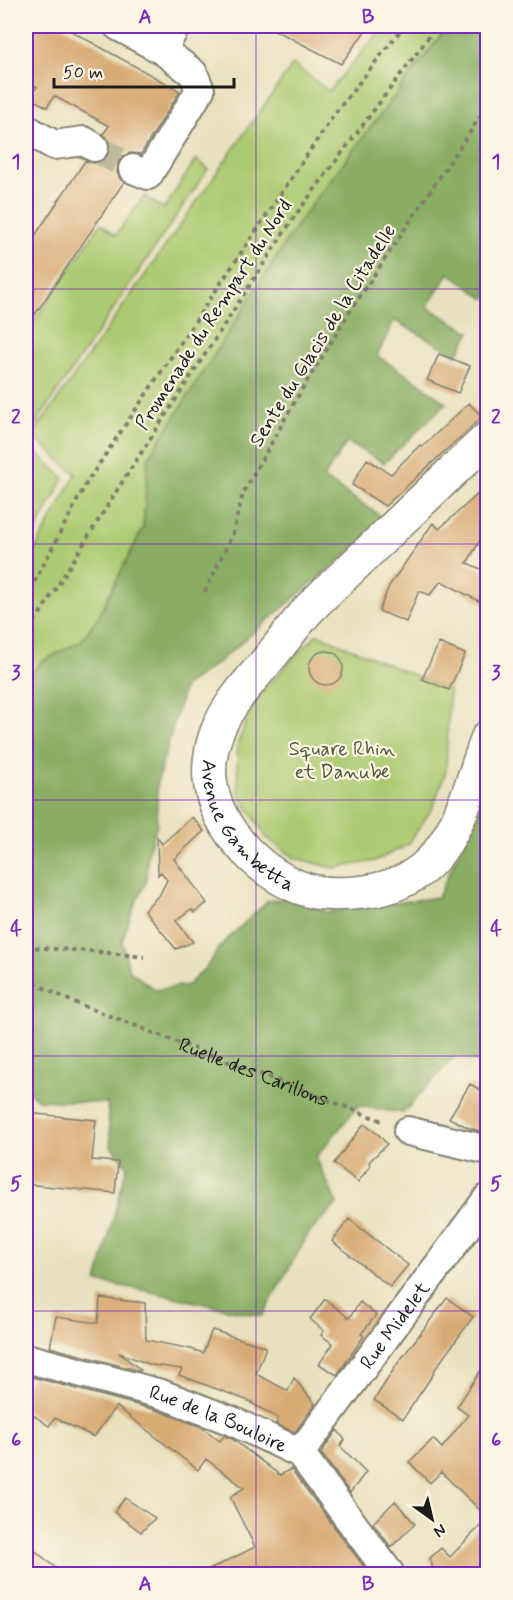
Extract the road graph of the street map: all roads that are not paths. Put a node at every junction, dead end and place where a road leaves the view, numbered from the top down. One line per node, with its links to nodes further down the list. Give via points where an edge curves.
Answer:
1 (118, 26): 3 (street)
2 (176, 26): 3 (street)
3 (162, 50): 6 (street, via 193,73 200,90 148,175)
4 (26, 129): 5 (street, via 54,145 84,141)
5 (94, 147)
6 (133, 169)
7 (488, 438): 8 (main road, Avenue Gambetta, via 301,619 237,697 222,721 211,757 210,778 222,818 237,840 256,861 283,880 324,893 383,890 428,865 444,846 455,828)
8 (488, 737)
9 (408, 1131): 10 (street)
10 (488, 1150)
11 (488, 1198): 13 (street, Rue Midelet)
12 (26, 1358): 13 (street, Rue de la Bouloire, via 161,1394)
13 (300, 1453): 14 (street, Rue de la Bouloire)
14 (390, 1575)

